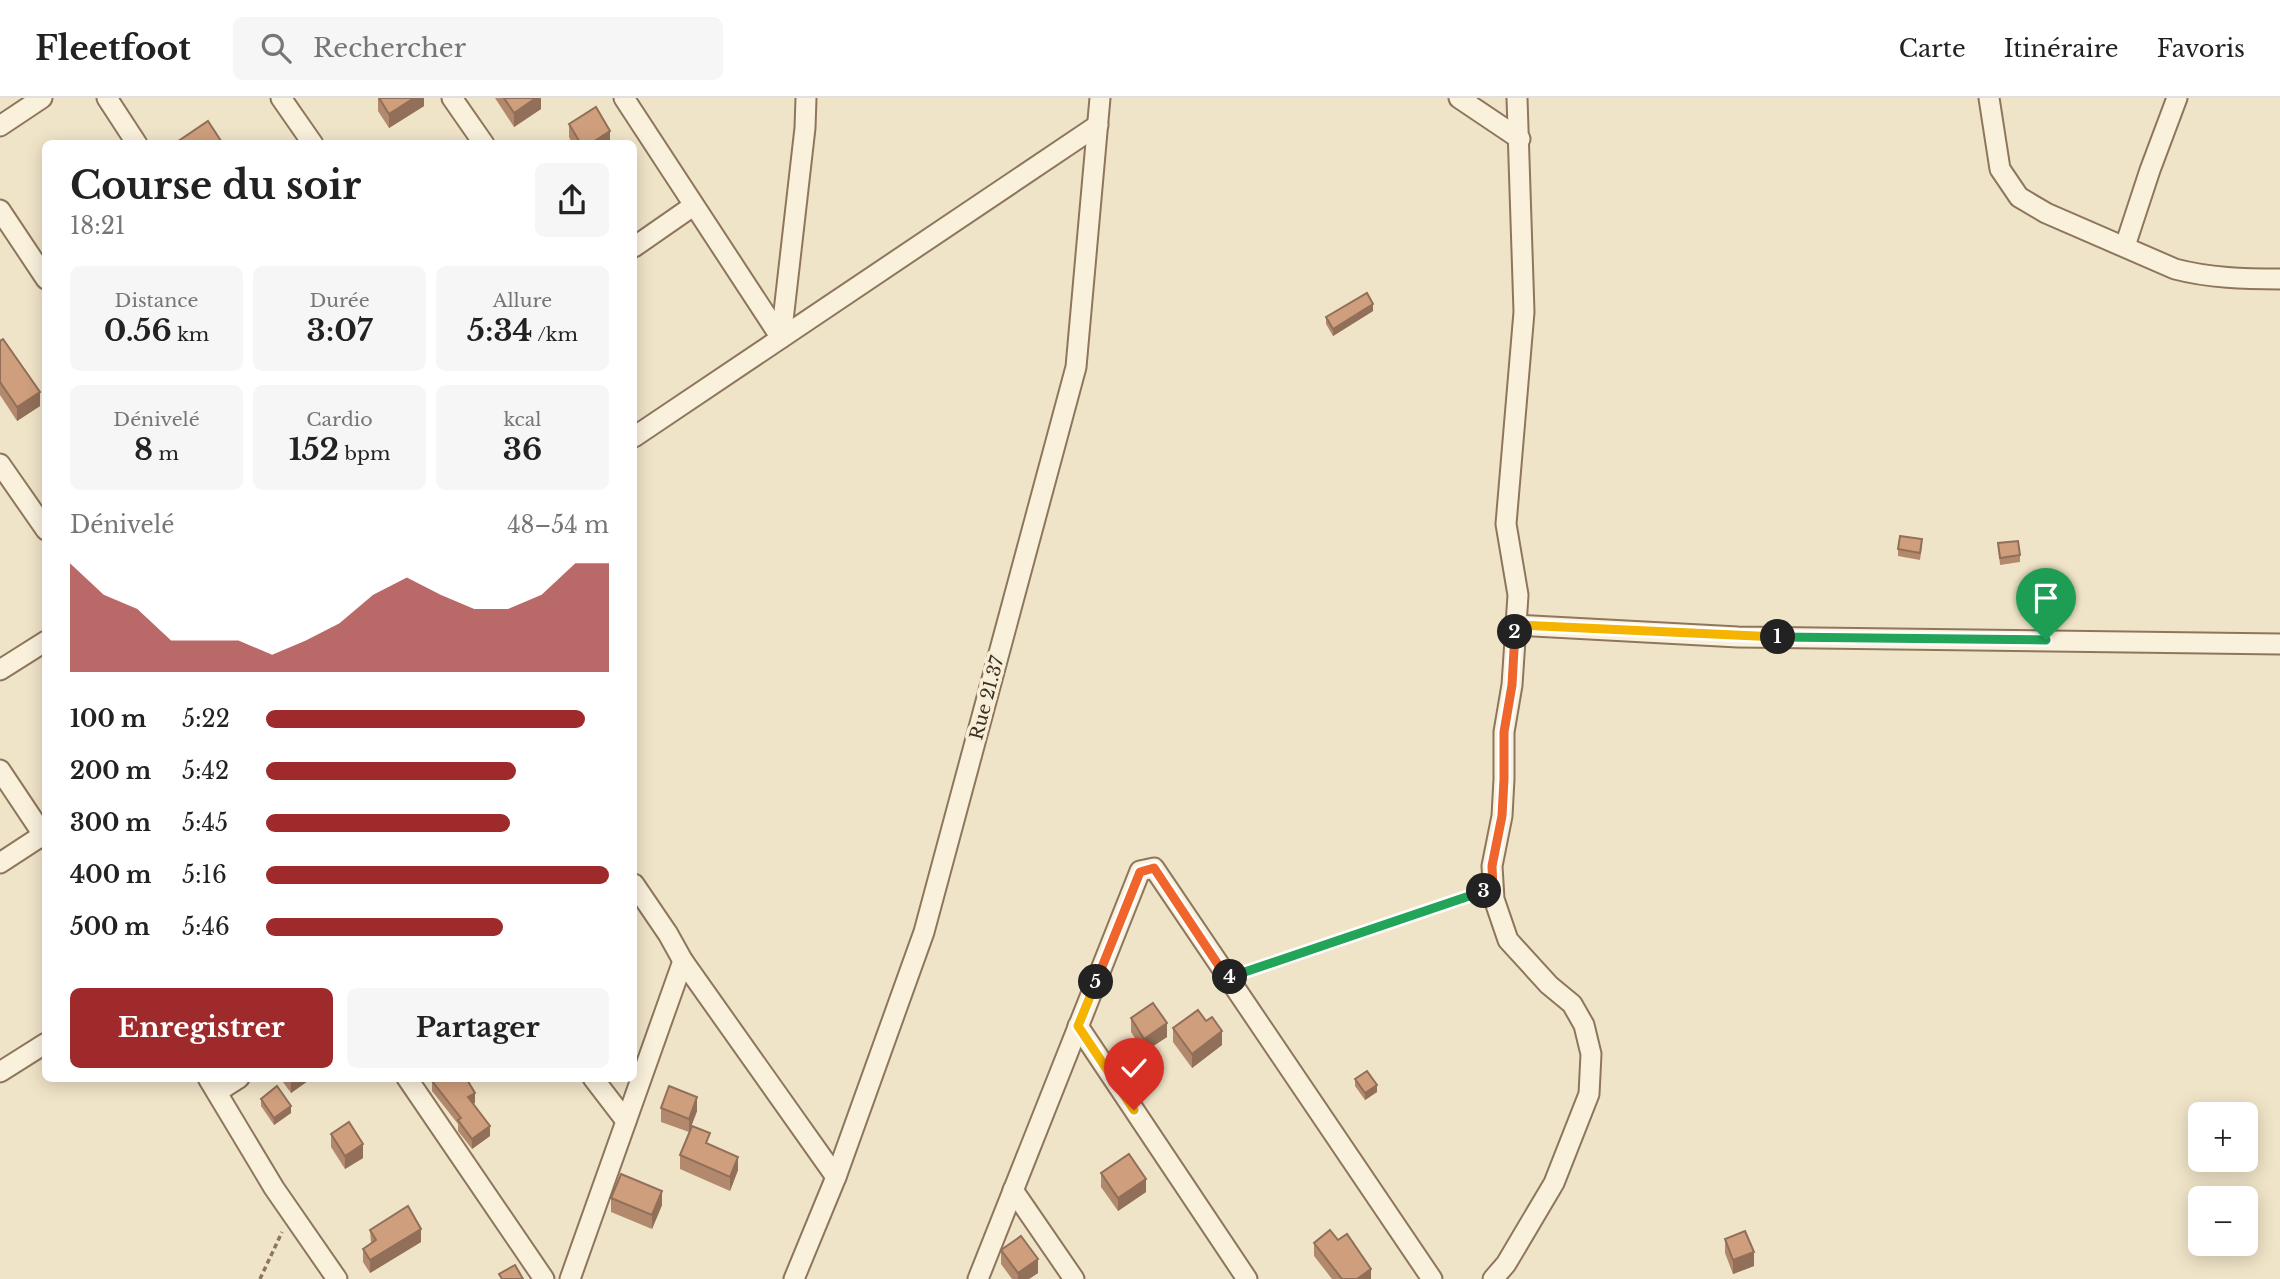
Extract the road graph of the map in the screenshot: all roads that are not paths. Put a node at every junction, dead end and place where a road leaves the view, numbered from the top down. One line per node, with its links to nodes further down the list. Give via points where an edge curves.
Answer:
1 (42, 98): 13 (street)
2 (107, 98): 15 (street)
3 (281, 98): 16 (street)
4 (452, 98): 17 (street)
5 (624, 98): 18 (street)
6 (806, 98): 24 (street)
7 (1100, 98): 12 (street, Rue 21.37)
8 (1460, 98): 14 (street)
9 (1517, 98): 14 (street)
10 (1990, 98): 21 (street, via 2000,169 2019,197)
11 (2177, 98): 21 (street)
12 (1098, 125): 24 (street); 45 (street, Rue 21.37, via 1076,367 924,932)
13 (0, 126)
14 (1520, 139): 28 (street, via 1524,312 1506,524 1518,595)
15 (134, 140)
16 (310, 140)
17 (481, 140)
18 (693, 206): 20 (street); 24 (street)
19 (0, 210): 22 (street)
20 (637, 245)
21 (2125, 246): 23 (street, via 2194,274)
22 (42, 273)
23 (2280, 279)
24 (781, 338): 25 (street)
25 (637, 435)
26 (0, 464): 27 (street)
27 (42, 524)
28 (1516, 625): 30 (street, via 1738,637); 55 (street, via 1504,732 1502,816 1492,866 1494,899 1508,940 1572,1004 1591,1054 1589,1094 1554,1183)
29 (42, 644): 31 (street)
30 (2280, 644)
31 (0, 670)
32 (0, 769): 33 (street)
33 (42, 832)
34 (42, 836): 35 (street)
35 (0, 863)
36 (637, 888): 37 (street)
37 (683, 961): 44 (street); 45 (street)
38 (1078, 1026): 46 (street); 53 (street); 54 (street, via 1140,872 1154,868)
39 (42, 1046): 40 (street)
40 (0, 1072)
41 (410, 1082): 48 (street)
42 (596, 1082): 44 (street)
43 (213, 1085): 47 (street, via 274,1188)
44 (626, 1121): 49 (street)
45 (836, 1177): 50 (street, Rue 21.37)
46 (1013, 1190): 51 (street); 52 (street)
47 (337, 1279)
48 (544, 1279)
49 (570, 1279)
50 (794, 1279)
51 (978, 1279)
52 (1074, 1279)
53 (1247, 1279)
54 (1432, 1279)
55 (1493, 1279)

